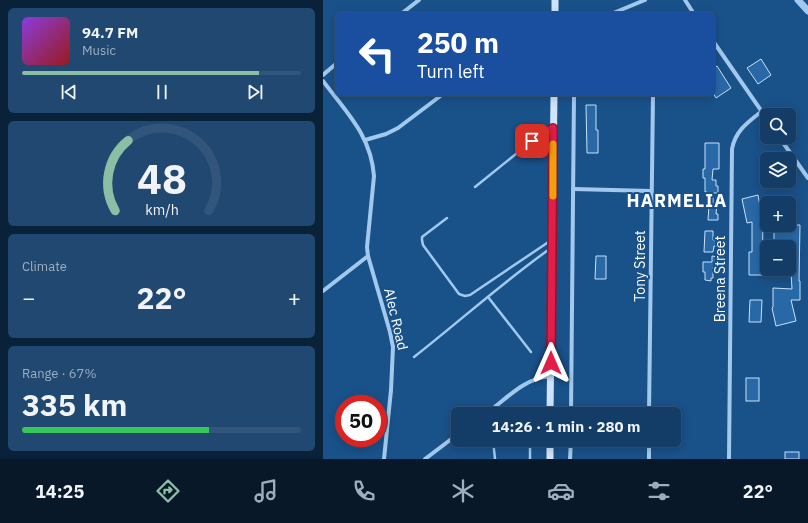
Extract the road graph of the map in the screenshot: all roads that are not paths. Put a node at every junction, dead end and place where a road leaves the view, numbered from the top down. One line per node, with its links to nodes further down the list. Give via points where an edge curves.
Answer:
1 (419, 0): 8 (street)
2 (555, 0): 9 (main road)
3 (645, 0): 6 (street)
4 (685, 0): 11 (street)
5 (797, 0): 7 (street)
6 (635, 2): 10 (street)
7 (808, 11)
8 (404, 12)
9 (555, 12)
10 (615, 12)
11 (693, 12)
12 (715, 48): 20 (street)
13 (335, 65): 14 (street)
14 (323, 75)
15 (323, 81): 23 (street, Alec Road)
16 (440, 96): 23 (street, via 397,128)
17 (554, 96): 22 (main road)
18 (574, 96): 27 (street)
19 (653, 96): 28 (street, Tony Street)
20 (760, 110)
21 (760, 112): 55 (street, Breena Street, via 739,131 732,149)
22 (553, 128): 26 (lane, via 532,141); 30 (main road)
23 (365, 140): 32 (street, Alec Road, via 374,176)
24 (784, 144): 25 (street)
25 (808, 178)
26 (475, 187)
27 (573, 189): 28 (street); 40 (street)
28 (651, 191): 41 (street, Tony Street)
29 (447, 218): 30 (lane, via 423,237 423,245 459,294 465,296)
30 (552, 239): 31 (main road)
31 (552, 247): 34 (lane); 37 (main road)
32 (368, 256): 33 (street); 48 (street, Alec Road, via 393,347)
33 (323, 291)
34 (488, 297): 35 (lane); 36 (lane)
35 (531, 352)
36 (414, 357)
37 (551, 376): 38 (street, via 532,380); 39 (main road)
38 (495, 407)
39 (550, 407)
40 (571, 407)
41 (649, 407)
42 (451, 439): 49 (street)
43 (494, 447): 50 (lane)
44 (530, 447): 51 (lane)
45 (550, 447): 52 (main road)
46 (571, 447): 53 (street)
47 (649, 447): 54 (street)
48 (384, 459)
49 (425, 459)
50 (495, 459)
51 (530, 459)
52 (550, 459)
53 (570, 459)
54 (649, 459)
55 (729, 459)

